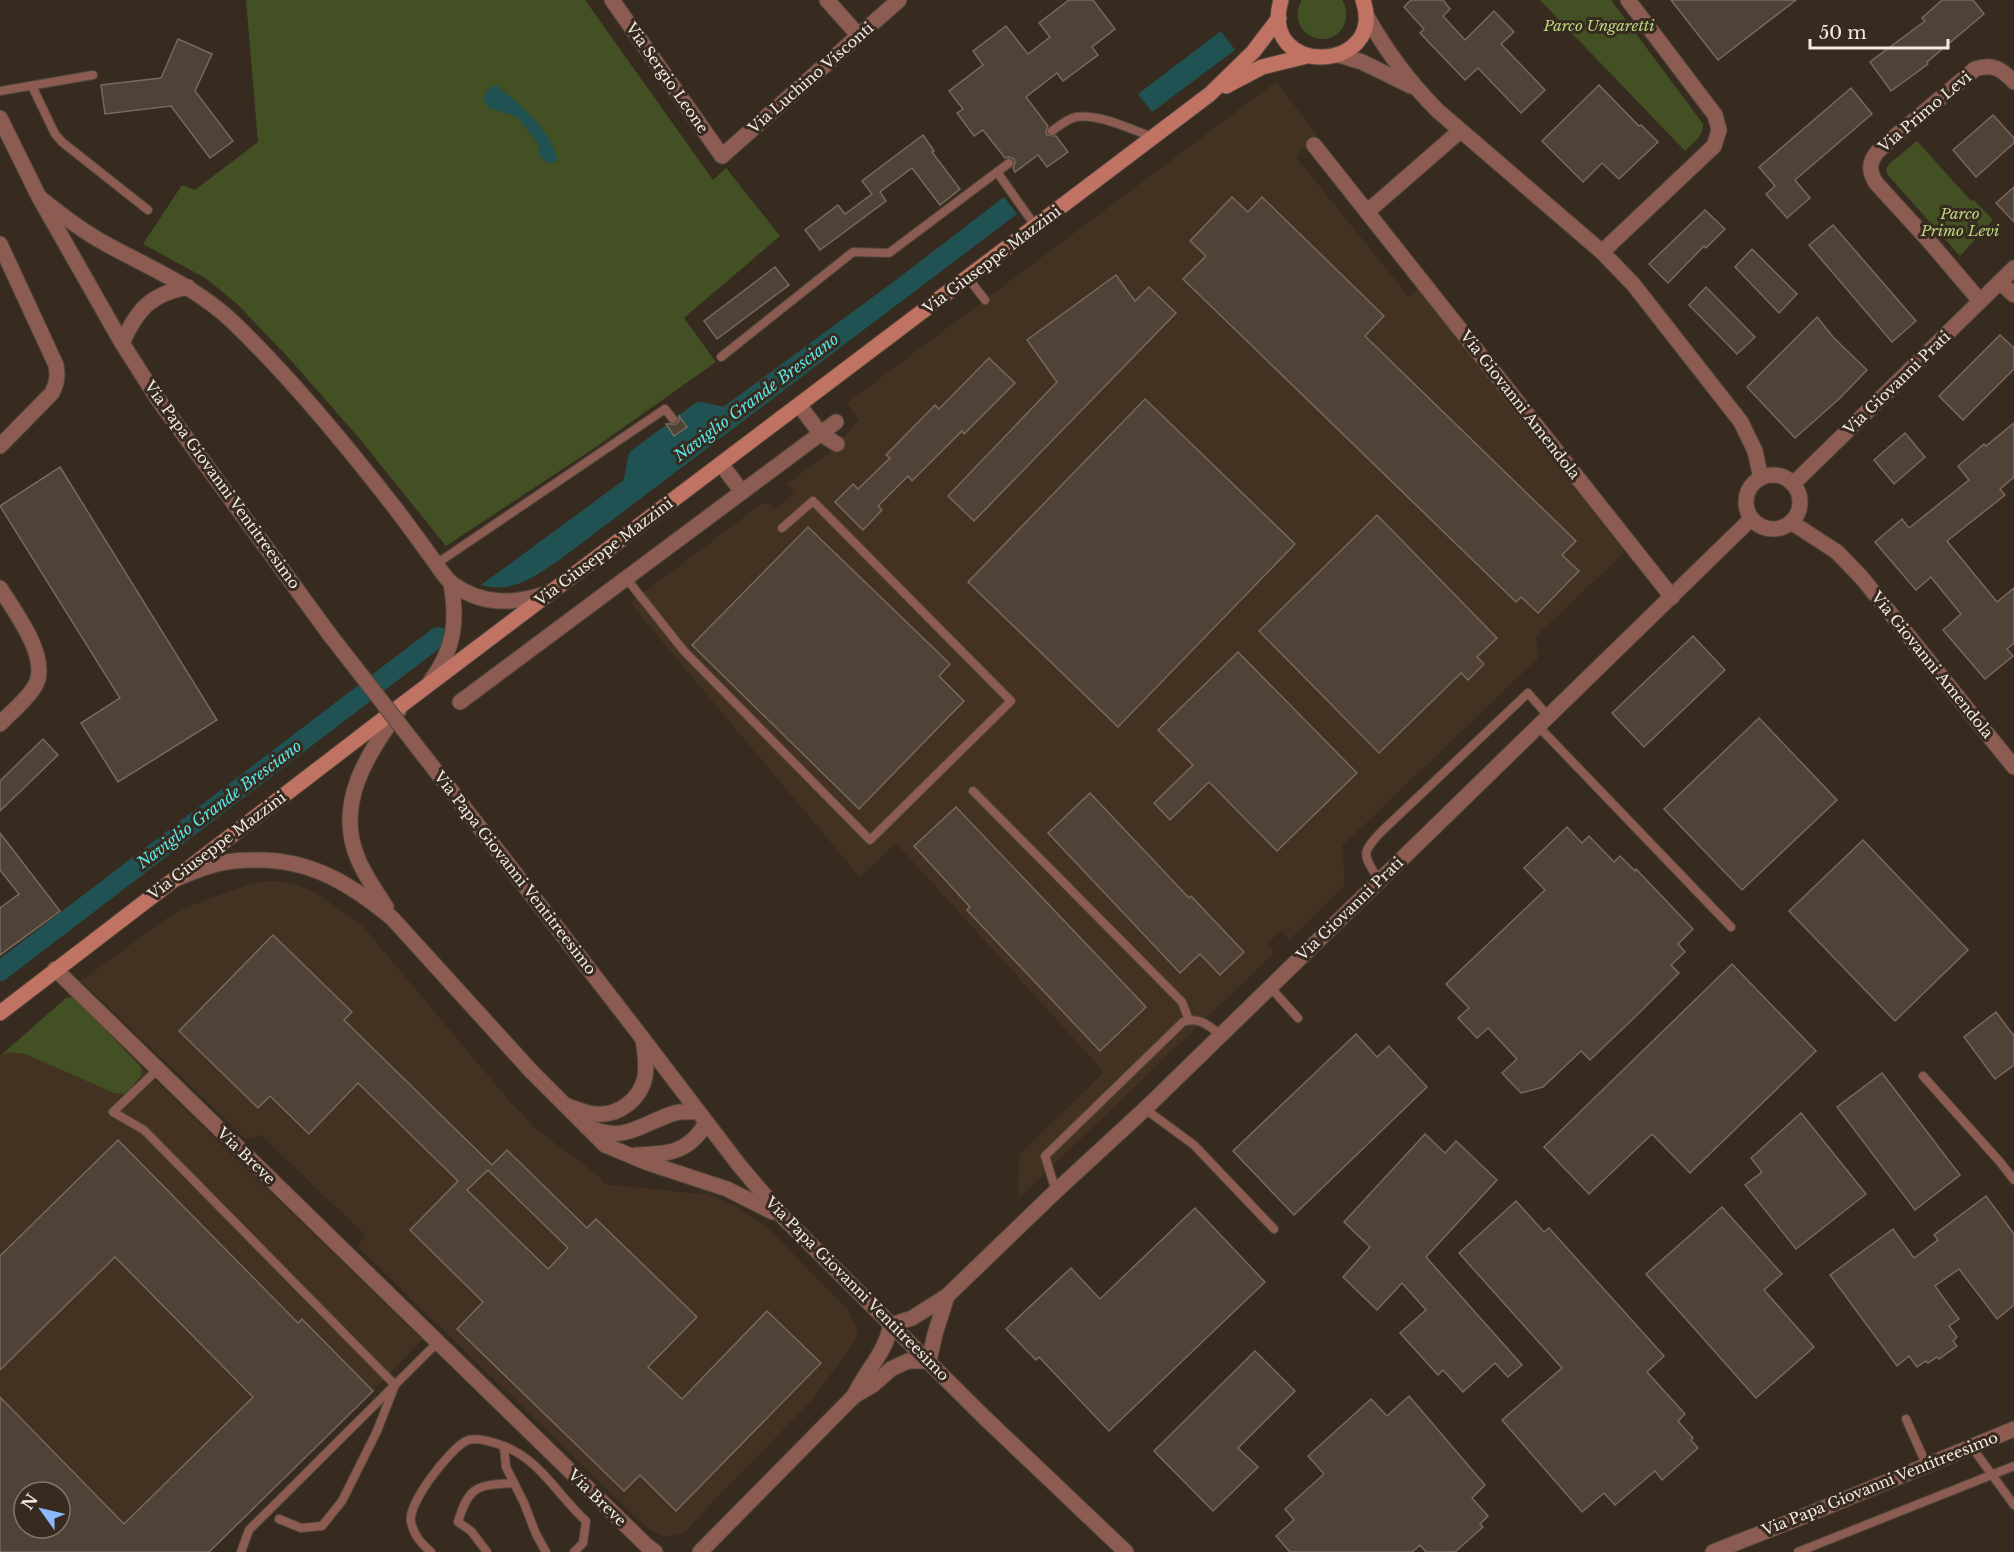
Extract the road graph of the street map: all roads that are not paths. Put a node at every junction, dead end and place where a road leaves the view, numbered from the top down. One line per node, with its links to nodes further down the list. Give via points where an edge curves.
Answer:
1 (612, 0): 22 (street, Via Sergio Leone)
2 (827, 0): 8 (street)
3 (899, 0): 8 (street, Via Luchino Visconti)
4 (1281, 0): 7 (main road)
5 (1628, 0): 30 (street, via 1715,115 1719,130 1714,146)
6 (1365, 4): 9 (main road, via 1360,36); 14 (street, via 1391,57)
7 (1279, 18): 10 (main road, via 1287,41); 16 (main road, Via Giuseppe Mazzini, via 1253,52)
8 (859, 36): 22 (street, Via Luchino Visconti)
9 (1339, 55): 10 (main road, Via Giuseppe Mazzini); 14 (street)
10 (1307, 56): 16 (main road, Via Giuseppe Mazzini, via 1262,67)
11 (93, 75): 13 (lane)
12 (2014, 82): 37 (street, Via Primo Levi, via 1993,66 1975,69 1879,150 1870,166 1876,183)
13 (32, 86): 15 (lane); 26 (lane, via 62,142)
14 (1416, 88): 19 (street)
15 (0, 91)
16 (1210, 94): 20 (main road, Via Giuseppe Mazzini)
17 (0, 118): 25 (street, Via Papa Giovanni Ventitreesimo)
18 (1052, 131): 20 (lane, via 1067,120 1086,117)
19 (1460, 131): 27 (street); 30 (street)
20 (1154, 137): 28 (main road, Via Giuseppe Mazzini)
21 (1314, 145): 27 (street, Via Giovanni Amendola)
22 (722, 156)
23 (1009, 163): 24 (lane)
24 (996, 172): 28 (lane); 39 (lane, via 889,253 853,252)
25 (39, 197): 34 (street, via 105,244); 38 (street, Via Papa Giovanni Ventitreesimo)
26 (148, 210)
27 (1367, 212): 58 (street, Via Giovanni Amendola)
28 (1036, 227): 32 (main road, Via Giuseppe Mazzini)
29 (0, 244): 45 (street, via 58,376 52,393)
30 (1602, 252): 47 (street, via 1633,284 1734,413 1755,451)
31 (2014, 268): 33 (street, Via Giovanni Prati)
32 (968, 278): 36 (lane); 40 (main road, Via Giuseppe Mazzini)
33 (2000, 282): 35 (street); 37 (street, Via Giovanni Prati)
34 (188, 287): 38 (street, via 151,300 134,318); 53 (street, via 232,321 302,397 387,498)
35 (2014, 295)
36 (985, 300)
37 (1980, 301): 48 (street, Via Giovanni Prati)
38 (122, 343): 78 (street, Via Papa Giovanni Ventitreesimo, bridge, via 157,398 330,635)
39 (720, 357)
40 (799, 405): 43 (street); 46 (main road, Via Giuseppe Mazzini)
41 (673, 419): 53 (lane, via 665,410)
42 (836, 422): 43 (street)
43 (821, 434): 44 (street); 49 (street)
44 (837, 444)
45 (0, 446)
46 (721, 464): 49 (street); 57 (main road, Via Giuseppe Mazzini)
47 (1761, 478): 48 (street, via 1778,476); 50 (street, via 1746,496)
48 (1793, 484): 51 (street, via 1800,504)
49 (742, 492): 54 (street)
50 (1751, 519): 51 (street, via 1771,530); 58 (street, Via Giovanni Prati)
51 (1791, 522): 66 (street, Via Giovanni Amendola, via 1822,541 1856,571)
52 (782, 528): 60 (lane, via 813,501 1011,701 870,840)
53 (436, 564): 55 (street)
54 (626, 578): 60 (lane); 62 (street)
55 (451, 584): 57 (street, via 468,595 508,603); 61 (street, via 455,605 449,648)
56 (0, 588): 65 (street, via 35,646 38,675 32,691)
57 (550, 592): 61 (main road, Via Giuseppe Mazzini)
58 (1672, 597): 64 (street, Via Giovanni Prati)
59 (674, 623): 60 (lane)
60 (667, 630)
61 (426, 687): 63 (main road, Via Giuseppe Mazzini)
62 (460, 702)
63 (403, 704): 68 (main road, Via Giuseppe Mazzini); 70 (street, via 360,773 350,817 356,856)
64 (1543, 721): 69 (street, Via Giovanni Prati); 69 (lane, via 1528,693 1382,831 1366,850); 71 (lane)
65 (0, 724)
66 (2014, 767)
67 (974, 791): 76 (lane, via 1182,1002)
68 (170, 881): 70 (street, via 218,863 295,863 345,882); 72 (main road, Via Giuseppe Mazzini)
69 (1379, 882): 73 (street, Via Giovanni Prati)
70 (392, 918): 81 (street)
71 (1731, 927)
72 (55, 969): 74 (main road, Via Giuseppe Mazzini); 79 (street, Via Breve)
73 (1270, 987): 75 (lane); 77 (street, Via Giovanni Prati)
74 (0, 1013)
75 (1298, 1018)
76 (1189, 1020): 77 (lane, via 1204,1022); 87 (lane, via 1045,1156)
77 (1221, 1035): 82 (street, Via Giovanni Prati)
78 (643, 1039): 81 (street, via 645,1076 642,1087 627,1106 593,1114); 83 (street, Via Papa Giovanni Ventitreesimo)
79 (157, 1070): 92 (street, Via Breve); 94 (lane, via 113,1112 144,1130)
80 (1923, 1076): 86 (lane)
81 (561, 1103): 84 (street)
82 (1145, 1109): 87 (street, Via Giovanni Prati); 89 (lane, via 1194,1145)
83 (702, 1118): 84 (street, via 674,1113 620,1133); 85 (street, via 695,1139 678,1150); 88 (street, Via Papa Giovanni Ventitreesimo)
84 (581, 1123): 85 (street, via 605,1145)
85 (630, 1156): 88 (street, via 727,1189)
86 (2014, 1180)
87 (1056, 1191): 90 (street, Via Giovanni Prati)
88 (783, 1217): 91 (street, Via Papa Giovanni Ventitreesimo)
89 (1274, 1229)
90 (947, 1296): 91 (street, Via Giovanni Prati, via 912,1318); 93 (street, Via Giovanni Prati)
91 (891, 1325): 93 (street, Via Papa Giovanni Ventitreesimo); 95 (street, via 887,1342)
92 (438, 1342): 94 (lane); 111 (street, Via Breve)
93 (928, 1361): 95 (street, via 908,1361 891,1369); 113 (street, Via Papa Giovanni Ventitreesimo)
94 (395, 1385): 105 (lane, via 342,1502 322,1526 301,1528); 106 (lane, via 249,1530)
95 (854, 1396): 112 (street)
96 (1906, 1419): 100 (lane)
97 (2014, 1429): 99 (street, Via Papa Giovanni Ventitreesimo)
98 (504, 1446): 103 (lane, via 506,1467); 107 (lane, via 467,1440 446,1457 412,1509 410,1521 417,1540); 110 (lane, via 523,1454 586,1521 583,1543)
99 (1971, 1446): 100 (street, Via Papa Giovanni Ventitreesimo); 102 (lane)
100 (1927, 1466): 114 (street, Via Papa Giovanni Ventitreesimo)
101 (2014, 1466): 102 (lane)
102 (1992, 1475): 104 (lane); 115 (lane)
103 (514, 1483): 108 (lane, via 482,1484 462,1508 458,1522 471,1531); 109 (lane)
104 (2014, 1506)
105 (279, 1519)
106 (241, 1552)
107 (431, 1552)
108 (487, 1552)
109 (546, 1552)
110 (574, 1552)
111 (655, 1552)
112 (700, 1552)
113 (1126, 1552)
114 (1713, 1552)
115 (1798, 1552)

